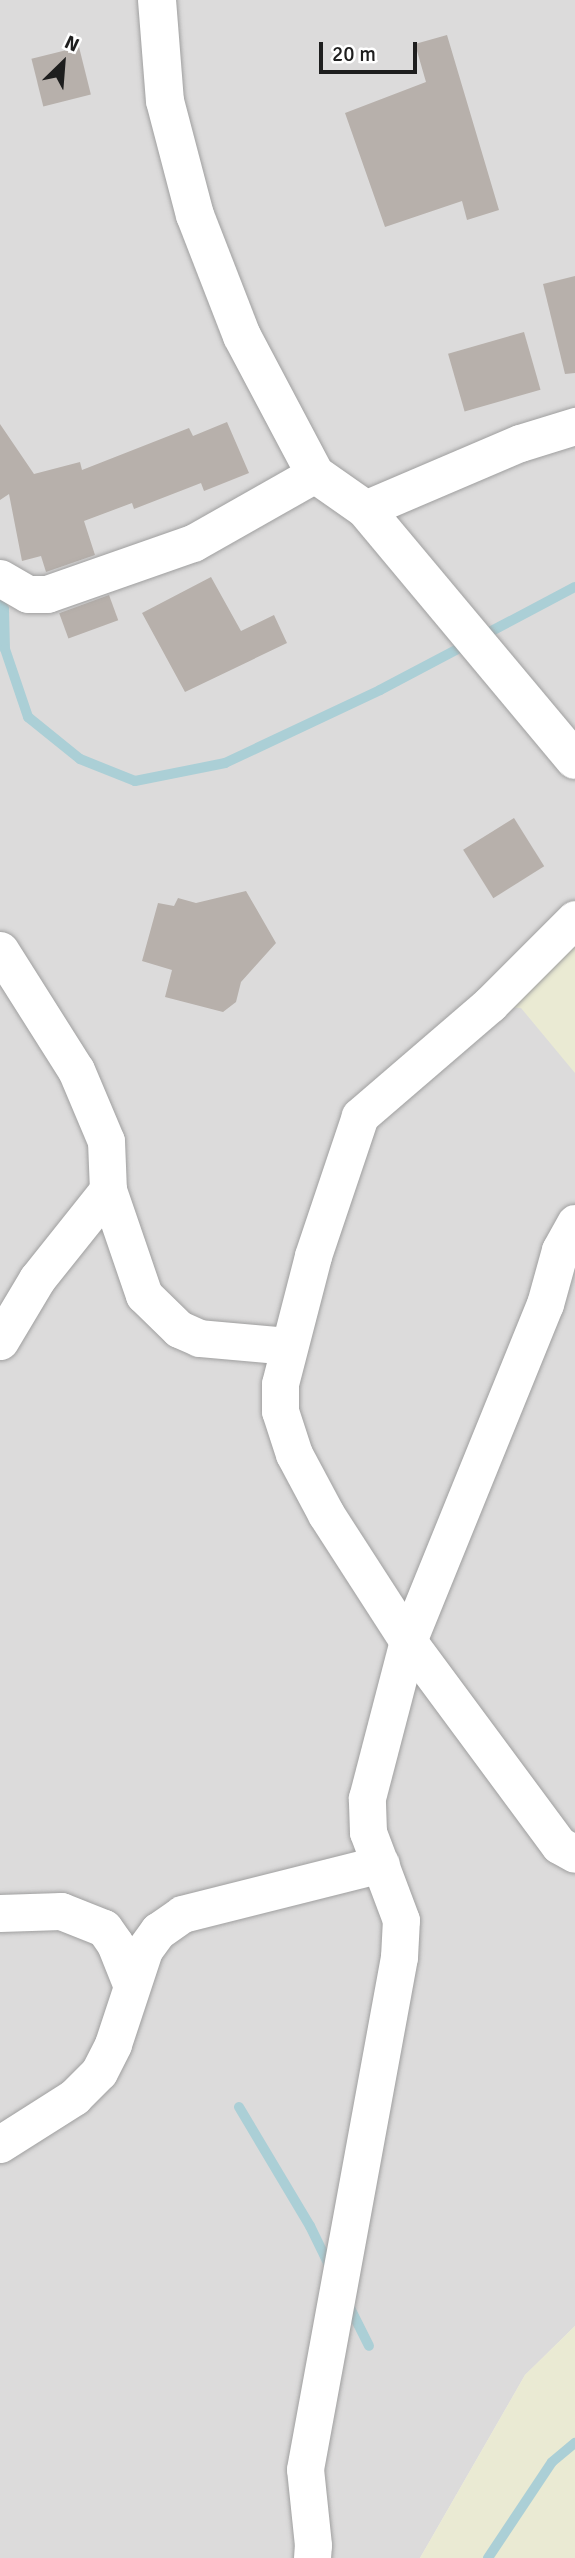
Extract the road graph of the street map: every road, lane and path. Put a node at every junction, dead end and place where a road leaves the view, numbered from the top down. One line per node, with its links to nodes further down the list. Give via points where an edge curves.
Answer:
1 (157, 0): 3 (street, via 165,101 195,215 242,336)
2 (575, 426): 4 (street, via 520,443)
3 (315, 474): 4 (street); 5 (street, via 193,543 47,594 28,594)
4 (365, 509): 6 (street)
5 (0, 578)
6 (575, 760)
7 (575, 919): 12 (street, via 490,1004 360,1116 313,1256)
8 (0, 950): 9 (street, via 76,1070 106,1141)
9 (108, 1190): 11 (street, via 37,1279); 12 (street, via 144,1295 160,1314 200,1338)
10 (575, 1223): 13 (street, via 560,1250 545,1304)
11 (0, 1342)
12 (289, 1346): 13 (street, via 280,1384 280,1410 294,1454 326,1514)
13 (408, 1641): 14 (street, via 559,1845); 15 (street, via 367,1798 369,1832)
14 (575, 1854)
15 (381, 1864): 17 (street, via 182,1914 158,1931 144,1950); 19 (street, via 401,1920 399,1957 305,2469)
16 (0, 1913): 17 (street, via 61,1911 104,1927)
17 (131, 1984): 18 (street, via 113,2044 99,2072 74,2097)
18 (0, 2144)
19 (312, 2558)

